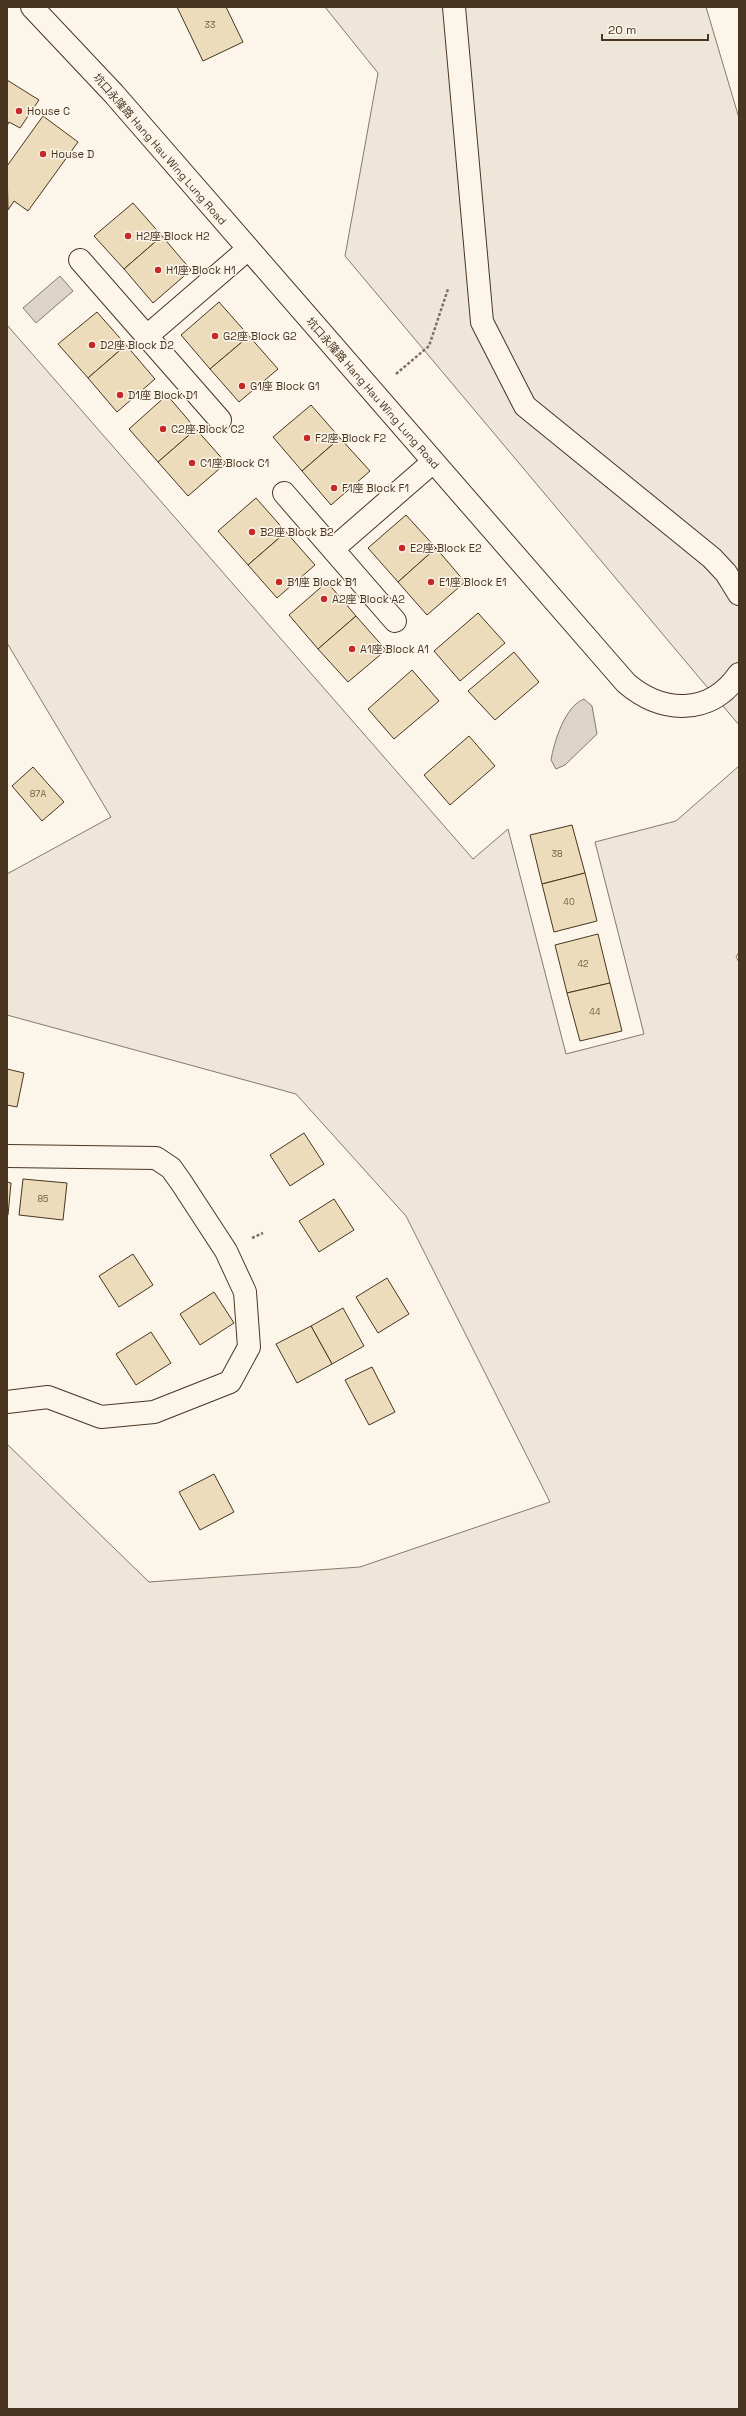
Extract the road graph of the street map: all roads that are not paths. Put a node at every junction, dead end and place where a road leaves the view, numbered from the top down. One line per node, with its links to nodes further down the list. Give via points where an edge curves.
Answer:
1 (32, 7): 3 (street, 坑口永隆路 Hang Hau Wing Lung Road, via 114,94)
2 (454, 7): 10 (street, via 482,322 525,406 712,558 726,573)
3 (247, 250): 5 (street); 7 (street, 坑口永隆路 Hang Hau Wing Lung Road)
4 (80, 260): 5 (street)
5 (147, 336): 6 (street)
6 (220, 420)
7 (433, 462): 9 (street); 12 (street, 坑口永隆路 Hang Hau Wing Lung Road, via 626,683 641,696 660,704 679,707 699,704 717,696)
8 (284, 493): 9 (street)
9 (332, 549): 11 (street)
10 (739, 594)
11 (395, 621)
12 (739, 674)
13 (7, 1156): 14 (street, via 156,1158 171,1168 226,1251 245,1292 249,1347 230,1382 154,1412 101,1417 48,1397)
14 (7, 1402)

